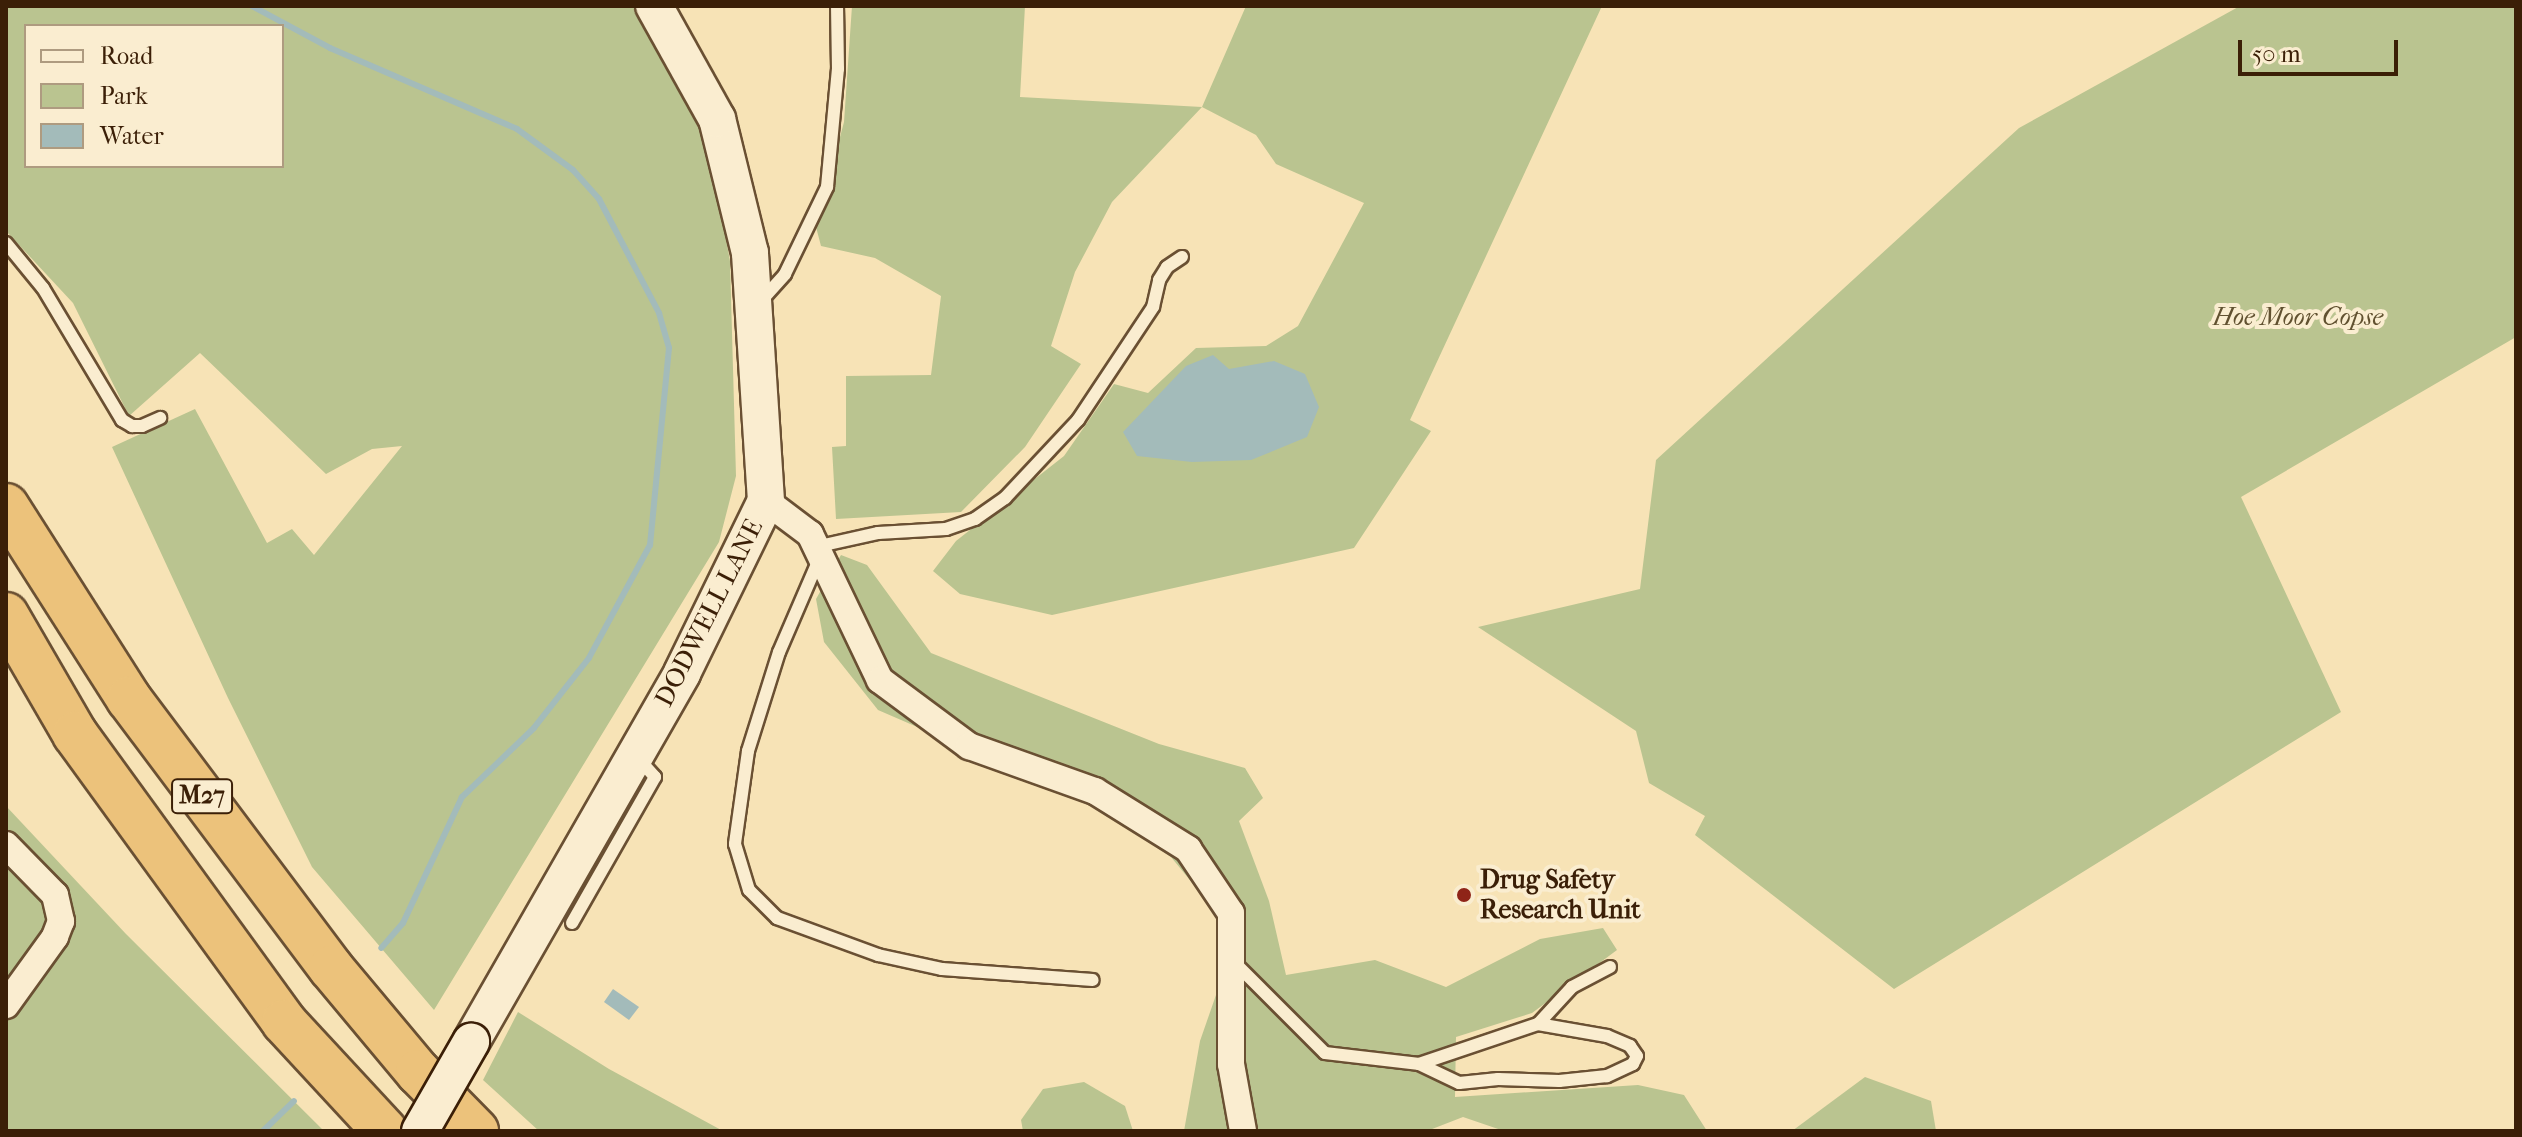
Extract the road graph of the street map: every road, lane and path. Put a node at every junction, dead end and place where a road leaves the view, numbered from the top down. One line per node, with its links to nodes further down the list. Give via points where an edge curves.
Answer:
1 (654, 6): 5 (street, DODWELL LANE, via 717,119 750,253)
2 (837, 6): 5 (lane, via 838,69 827,187 785,274)
3 (6, 243): 6 (lane, via 43,288 122,420 142,426)
4 (1182, 257): 9 (lane, via 1167,267 1153,307 1078,420 1005,498 975,519 946,529 878,533)
5 (754, 309): 7 (street, DODWELL LANE)
6 (160, 418)
7 (766, 501): 9 (street, via 810,534); 11 (street, DODWELL LANE, via 682,673)
8 (6, 506): 22 (highway, M27, via 138,712 331,968 418,1072)
9 (818, 552): 14 (street, via 880,680 969,746 1095,791 1188,849 1231,913); 16 (lane, via 748,751 735,844 749,890 777,918 878,955 942,969)
10 (6, 615): 20 (highway, M27, via 75,734 284,1022)
11 (634, 754): 13 (lane, via 655,777); 21 (street, DODWELL LANE, bridge)
12 (6, 845): 17 (street, via 55,895 61,921)
13 (572, 923)
14 (1231, 959): 19 (lane, via 1325,1053); 23 (street, via 1231,1064)
15 (1610, 967): 18 (lane, via 1572,987)
16 (1093, 980)
17 (6, 1005)
18 (1538, 1024): 19 (lane); 19 (lane, via 1607,1036 1630,1046 1637,1056 1633,1064 1607,1076 1559,1081 1459,1083)
19 (1419, 1064)
20 (385, 1131)
21 (420, 1131)
22 (476, 1131)
23 (1243, 1131)

